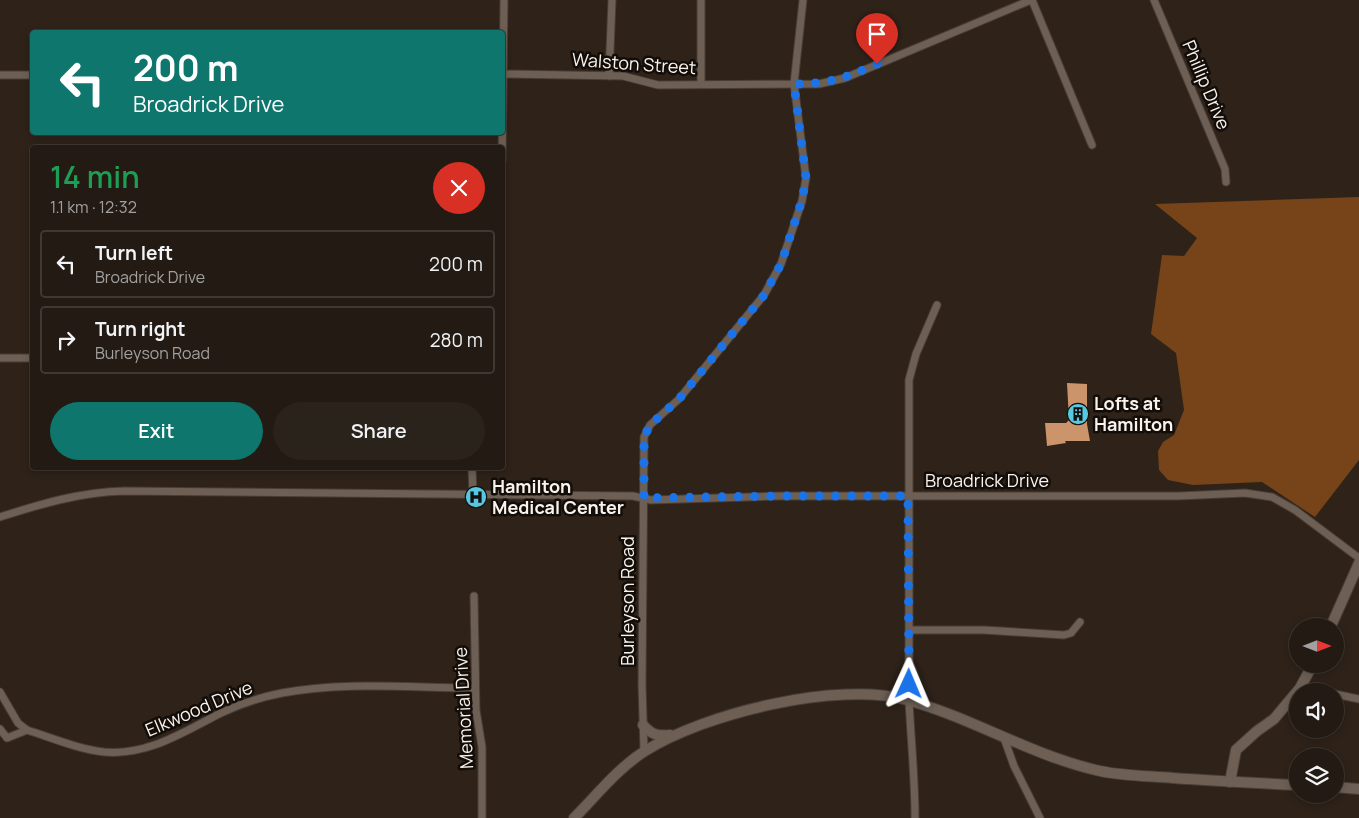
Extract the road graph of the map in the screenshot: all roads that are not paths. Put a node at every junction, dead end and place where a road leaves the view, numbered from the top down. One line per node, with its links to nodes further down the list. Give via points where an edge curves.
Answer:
1 (504, 0): 7 (street)
2 (612, 0): 11 (street)
3 (701, 0): 12 (street)
4 (803, 0): 13 (street, Burleyson Road)
5 (1031, 0): 13 (street, Walston Street, via 845,78 819,84); 14 (street)
6 (1154, 0): 15 (street, Phillip Drive, via 1225,170)
7 (504, 30)
8 (505, 74): 11 (street, Walston Street)
9 (0, 75): 10 (street)
10 (30, 75)
11 (609, 76): 12 (street, Walston Street, via 623,76 658,85)
12 (701, 84): 13 (street, Walston Street)
13 (794, 84): 22 (street, Burleyson Road, via 806,178 781,264 750,312 679,399 647,430 644,437)
14 (1092, 145)
15 (1226, 182)
16 (937, 305): 21 (street, via 909,380)
17 (0, 358): 18 (street)
18 (30, 358)
19 (472, 470): 20 (street)
20 (472, 494): 22 (street, Broadrick Drive); 23 (street, Broadrick Drive, via 112,491 62,498)
21 (908, 496): 22 (street, Broadrick Drive); 24 (street, Broadrick Drive, via 1245,493 1272,497 1295,510); 29 (street)
22 (644, 498): 36 (street, Burleyson Road)
23 (0, 517)
24 (1359, 558)
25 (1359, 563): 27 (main road)
26 (474, 596): 30 (street, Memorial Drive)
27 (1335, 618)
28 (1080, 622): 29 (street, via 1071,633 1064,635)
29 (910, 630): 34 (street)
30 (475, 688): 38 (street, Elkwood Drive, via 310,688 255,700 222,712 155,746 120,752 92,750); 46 (street, Memorial Drive, via 482,747)
31 (0, 692): 38 (street, via 18,724)
32 (1344, 696): 33 (street)
33 (1359, 699)
34 (909, 701): 39 (main road, via 850,695 811,698 719,719); 40 (main road); 48 (street)
35 (1289, 701): 42 (main road, via 1274,719 1236,750)
36 (643, 725): 39 (main road, via 658,736); 41 (street, Burleyson Road)
37 (0, 729): 38 (street, via 7,738)
38 (27, 730)
39 (676, 735): 41 (main road)
40 (1004, 738): 42 (main road, via 1056,760 1102,771); 49 (street)
41 (644, 752): 47 (main road)
42 (1230, 782): 43 (main road)
43 (1289, 785)
44 (1344, 788): 45 (main road)
45 (1359, 789)
46 (482, 818)
47 (574, 818)
48 (915, 818)
49 (1040, 818)

